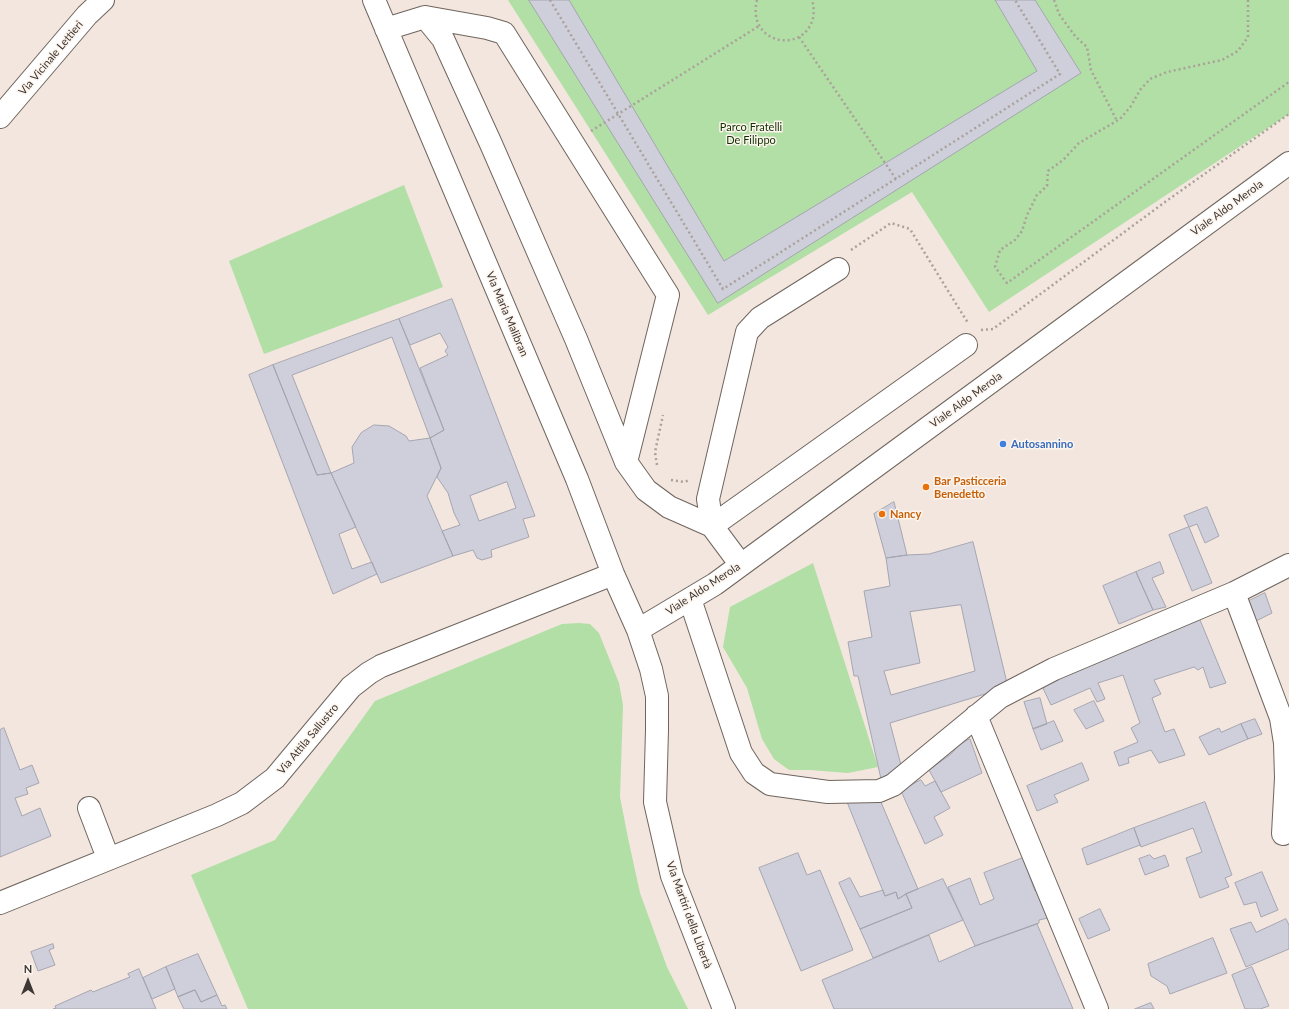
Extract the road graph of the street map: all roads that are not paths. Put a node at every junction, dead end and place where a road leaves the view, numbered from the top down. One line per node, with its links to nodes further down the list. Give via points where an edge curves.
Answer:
1 (103, 0): 5 (street, Via Vicinale Lettieri)
2 (374, 0): 4 (street, Via Maria Malibran)
3 (425, 17): 4 (street); 9 (street, via 443,39 491,144 576,339); 9 (street, via 504,33 668,295)
4 (386, 29): 13 (street, Via Maria Malibran, via 577,479)
5 (0, 117)
6 (1289, 163): 11 (street, Viale Aldo Merola)
7 (842, 261): 10 (street, via 760,318 747,332 708,499)
8 (972, 333): 10 (street)
9 (626, 462): 10 (street, via 646,490 669,507)
10 (712, 526): 11 (street)
11 (741, 565): 15 (street, Viale Aldo Merola)
12 (1289, 565): 14 (street)
13 (613, 574): 16 (street, Via Maria Malibran); 20 (street, Via Attila Sallustro, via 421,649 368,673 351,687 275,778 247,800 217,815)
14 (1234, 593): 17 (street, via 1054,669 1000,697); 19 (street, via 1281,718 1286,778)
15 (690, 599): 16 (street, Viale Aldo Merola); 17 (street, via 740,753 754,773 770,784 828,792 879,790 893,785)
16 (638, 630): 22 (street, Via Martiri della Libertà, via 657,696 655,802 672,876)
17 (976, 716): 23 (street)
18 (89, 808): 20 (street)
19 (1283, 834)
20 (108, 858): 21 (street, Via Attila Sallustro)
21 (0, 903)
22 (724, 1009)
23 (1097, 1009)

